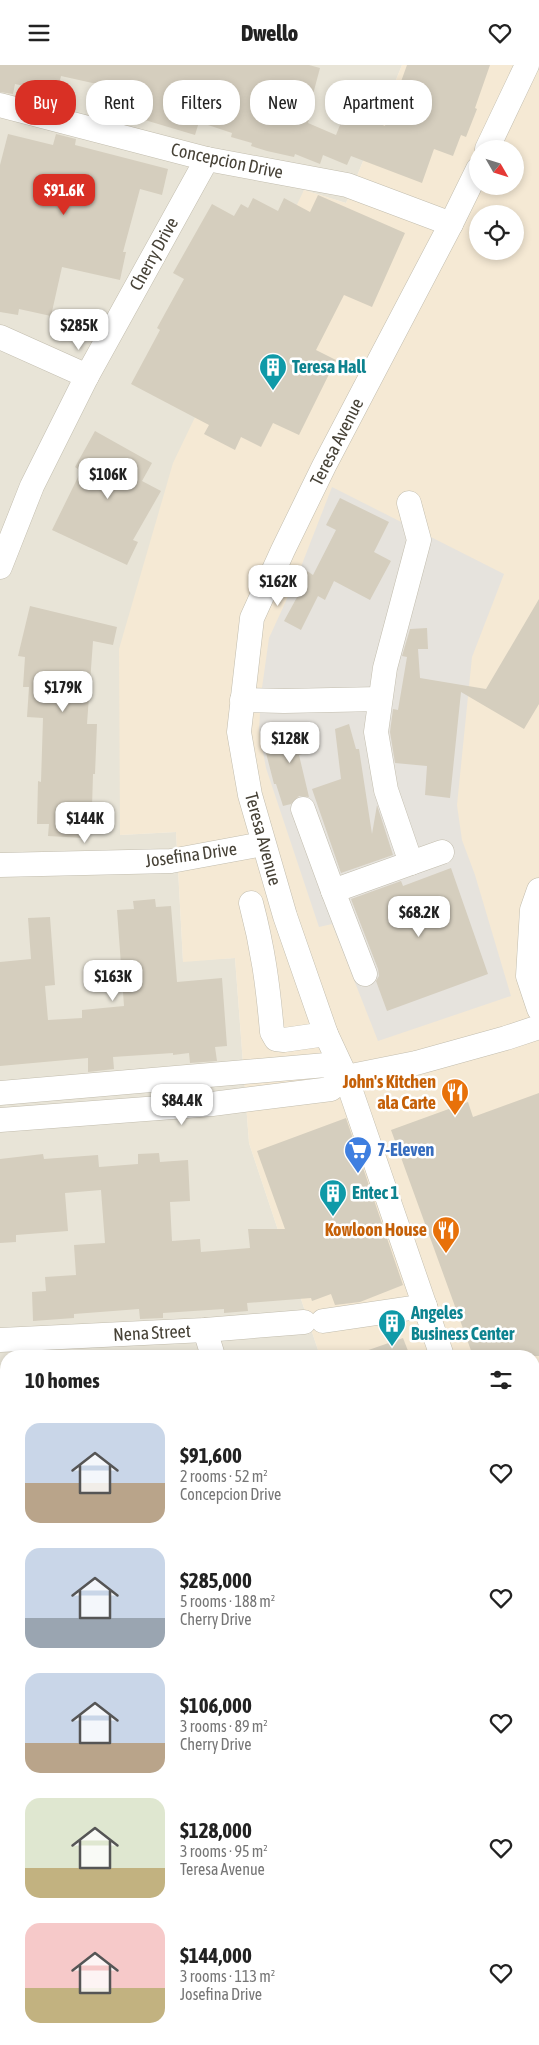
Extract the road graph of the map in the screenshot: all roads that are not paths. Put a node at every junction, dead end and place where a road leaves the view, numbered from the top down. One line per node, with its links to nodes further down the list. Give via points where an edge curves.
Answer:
1 (527, 65): 3 (street)
2 (0, 105): 4 (street, Concepcion Drive)
3 (491, 140)
4 (207, 159): 6 (street, Concepcion Drive, via 347,185); 8 (street, Cherry Drive)
5 (469, 187): 6 (street, Teresa Avenue)
6 (451, 224): 12 (street, Teresa Avenue, via 324,466 252,618)
7 (0, 337): 8 (street)
8 (87, 375): 10 (street, Cherry Drive, via 32,486)
9 (409, 503): 11 (street, via 419,541 385,668)
10 (0, 567)
11 (380, 699): 12 (street); 16 (street, via 376,732 386,790)
12 (242, 700): 14 (street, Teresa Avenue, via 239,732)
13 (303, 809): 19 (street)
14 (262, 844): 17 (street, Josefina Drive, via 171,861); 24 (street, Teresa Avenue)
15 (442, 852): 16 (street)
16 (411, 863): 19 (street)
17 (0, 865)
18 (539, 890): 22 (street, via 532,910 528,975)
19 (333, 891): 21 (street)
20 (251, 903): 24 (street, via 261,939 272,1032 276,1039)
21 (365, 974)
22 (539, 1009)
23 (539, 1027): 25 (street, via 416,1063)
24 (326, 1034): 25 (street, Teresa Avenue)
25 (346, 1077): 26 (street, via 326,1065); 28 (street, via 331,1089 212,1104); 30 (street, Teresa Avenue)
26 (53, 1088): 27 (street); 28 (street)
27 (0, 1093)
28 (53, 1116): 29 (street)
29 (0, 1120)
30 (425, 1306): 31 (street, Nena Street, via 313,1322); 34 (street, Teresa Avenue)
31 (204, 1330): 32 (street, Nena Street); 33 (street)
32 (0, 1340)
33 (211, 1350)
34 (440, 1350)

